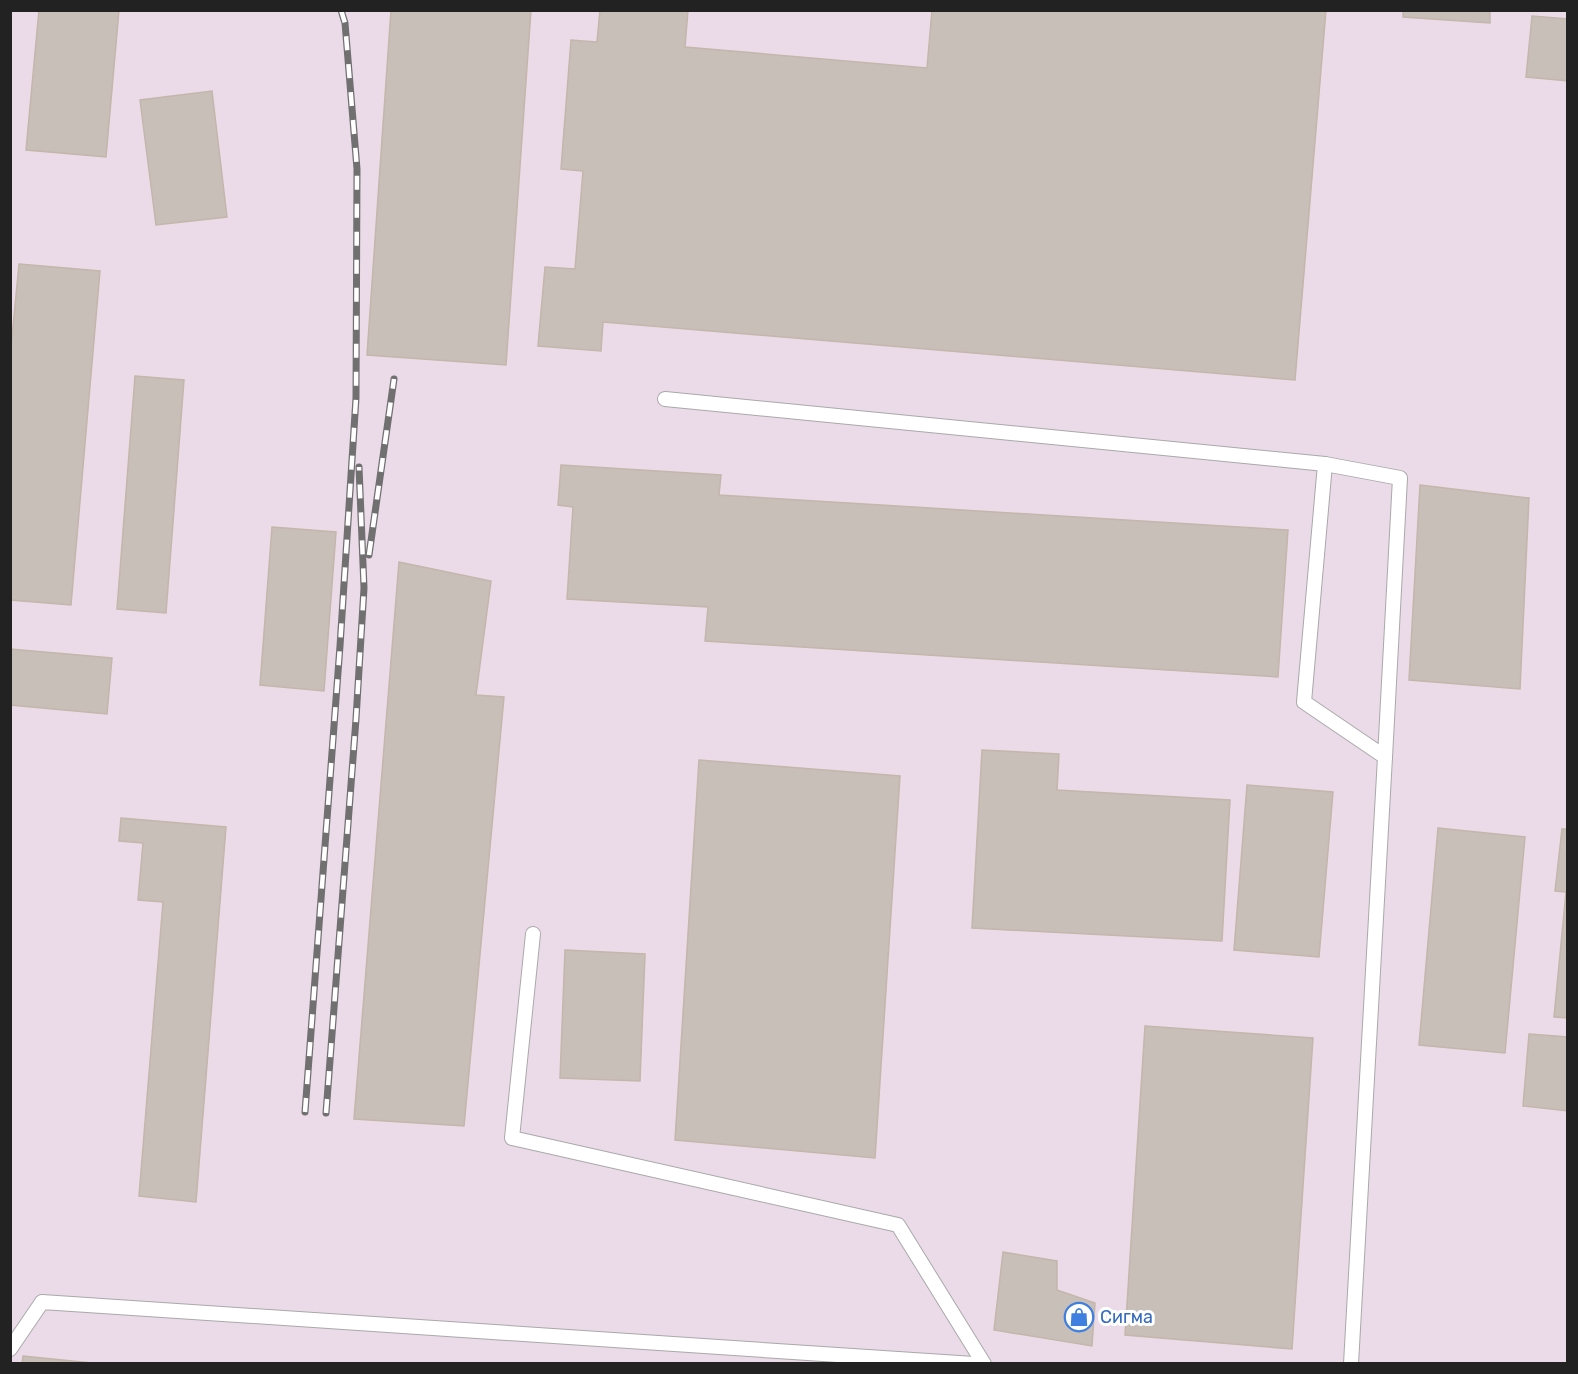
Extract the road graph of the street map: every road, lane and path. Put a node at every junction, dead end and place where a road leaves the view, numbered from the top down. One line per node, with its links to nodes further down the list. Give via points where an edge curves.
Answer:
1 (665, 399): 2 (lane)
2 (1325, 464): 3 (lane, via 1304,702); 3 (lane, via 1400,478)
3 (1385, 757): 8 (lane)
4 (533, 934): 7 (lane, via 512,1138 898,1224)
5 (10, 1349): 6 (lane, via 42,1302)
6 (974, 1364)
7 (984, 1364)
8 (1351, 1364)

